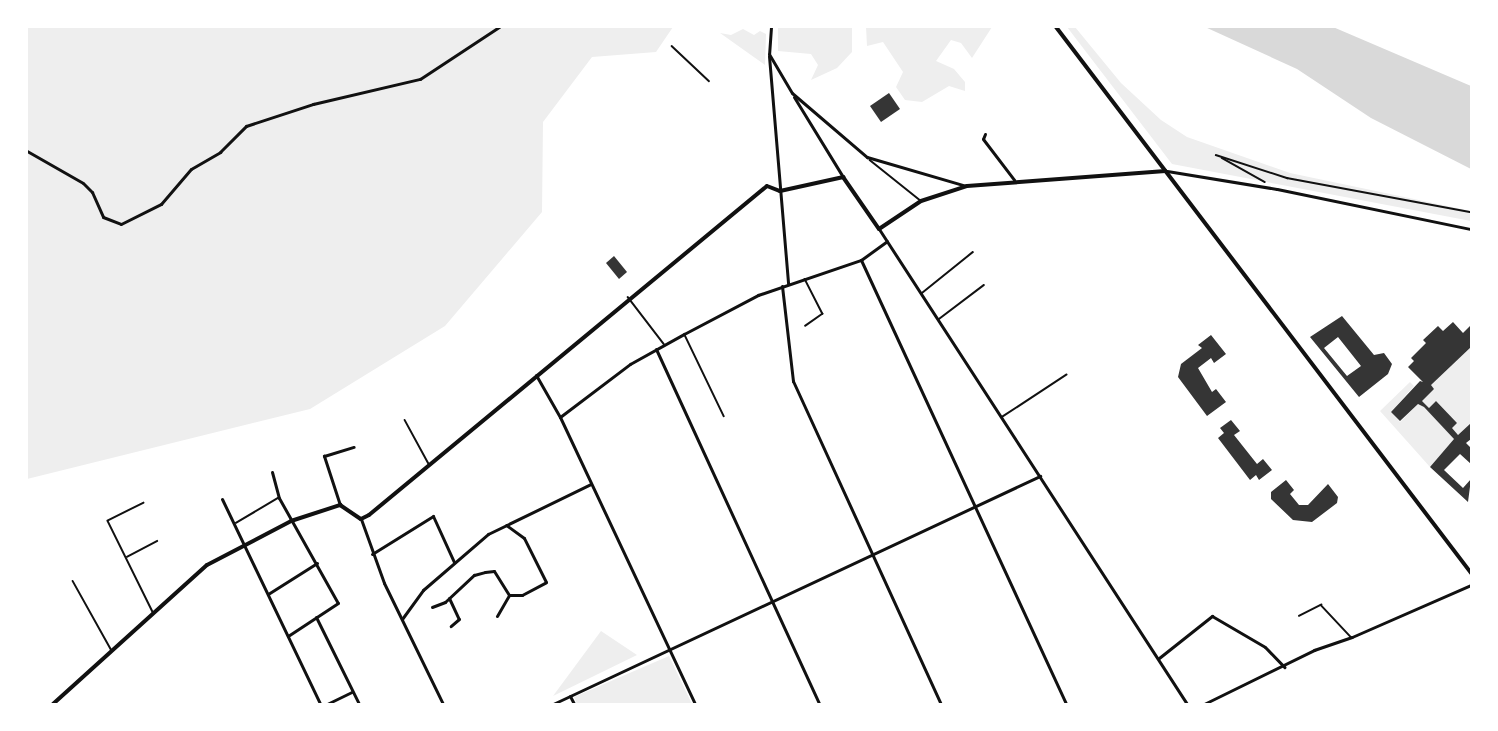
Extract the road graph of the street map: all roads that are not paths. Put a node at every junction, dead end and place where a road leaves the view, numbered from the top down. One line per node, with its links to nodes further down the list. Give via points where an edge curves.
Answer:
1 (499, 27): 7 (street, via 420,79 313,104 246,126 220,152 191,169 161,204 120,224 103,217 92,192 83,183)
2 (771, 27): 4 (street)
3 (1056, 27): 9 (street)
4 (769, 54): 5 (street); 13 (street)
5 (792, 93): 8 (street); 10 (street)
6 (986, 134): 11 (street, via 983,139)
7 (27, 151)
8 (867, 157): 12 (street); 14 (lane)
9 (1165, 171): 11 (street); 16 (street); 58 (street)
10 (843, 177): 13 (street); 15 (street)
11 (1016, 181): 12 (street)
12 (967, 186): 14 (street)
13 (780, 191): 21 (street); 25 (street, via 767,186 754,194)
14 (921, 201): 15 (street)
15 (879, 229): 17 (street)
16 (1471, 229)
17 (887, 241): 19 (street); 24 (street)
18 (972, 252): 24 (lane)
19 (861, 260): 20 (street); 46 (street)
20 (805, 278): 21 (street); 27 (lane, via 823,314)
21 (788, 284): 23 (street)
22 (984, 285): 26 (lane)
23 (782, 286): 28 (street); 54 (street, via 793,381)
24 (921, 294): 26 (street)
25 (628, 297): 29 (lane); 31 (street)
26 (938, 320): 35 (street)
27 (806, 326)
28 (684, 334): 29 (street); 33 (lane)
29 (665, 345): 30 (street)
30 (656, 349): 34 (street); 64 (street)
31 (536, 375): 34 (street); 38 (street)
32 (1066, 375): 35 (lane)
33 (724, 416)
34 (560, 417): 41 (street)
35 (1001, 417): 40 (street)
36 (405, 420): 38 (lane)
37 (354, 447): 45 (street, via 324,456)
38 (430, 465): 47 (street)
39 (272, 472): 42 (street)
40 (1040, 476): 46 (street); 76 (street)
41 (591, 484): 50 (street); 74 (street)
42 (279, 498): 48 (street); 49 (lane)
43 (222, 499): 49 (street)
44 (144, 503): 55 (lane, via 108,521)
45 (340, 506): 47 (street); 48 (street)
46 (975, 507): 54 (street); 91 (street)
47 (361, 519): 53 (street)
48 (291, 521): 52 (street); 57 (street)
49 (235, 524): 52 (street)
50 (506, 525): 56 (street, via 488,534); 62 (street, via 524,538 546,582 522,595)
51 (158, 541): 55 (lane)
52 (247, 547): 61 (street); 66 (street, via 207,565)
53 (372, 554): 56 (street, via 433,516); 70 (street)
54 (871, 554): 64 (street); 90 (street)
55 (126, 557): 66 (lane)
56 (454, 562): 70 (street, via 423,590)
57 (317, 563): 61 (street); 69 (street, via 338,603)
58 (1471, 573)
59 (73, 581): 75 (lane)
60 (1471, 585): 73 (street)
61 (268, 594): 72 (street)
62 (509, 594): 63 (street, via 494,571 474,575); 67 (street)
63 (449, 598): 65 (street); 71 (street, via 459,619)
64 (770, 603): 74 (street); 89 (street)
65 (432, 607)
66 (153, 612): 75 (street)
67 (496, 616)
68 (1299, 616): 73 (lane, via 1321,605)
69 (315, 618): 72 (street); 78 (street)
70 (402, 619): 80 (street)
71 (451, 626)
72 (288, 636): 82 (street)
73 (1352, 637): 77 (street, via 1314,650)
74 (669, 649): 79 (street); 88 (street)
75 (111, 650): 81 (street)
76 (1159, 658): 77 (street, via 1212,616 1265,647); 92 (street)
77 (1284, 667): 93 (street)
78 (352, 692): 83 (street); 84 (street)
79 (570, 696): 86 (street); 87 (street)
80 (442, 703): 85 (street)
81 (53, 704)
82 (320, 704)
83 (327, 704)
84 (358, 704)
85 (437, 704)
86 (553, 704)
87 (574, 704)
88 (695, 704)
89 (819, 704)
90 (941, 704)
91 (1066, 704)
92 (1187, 704)
93 (1203, 704)

